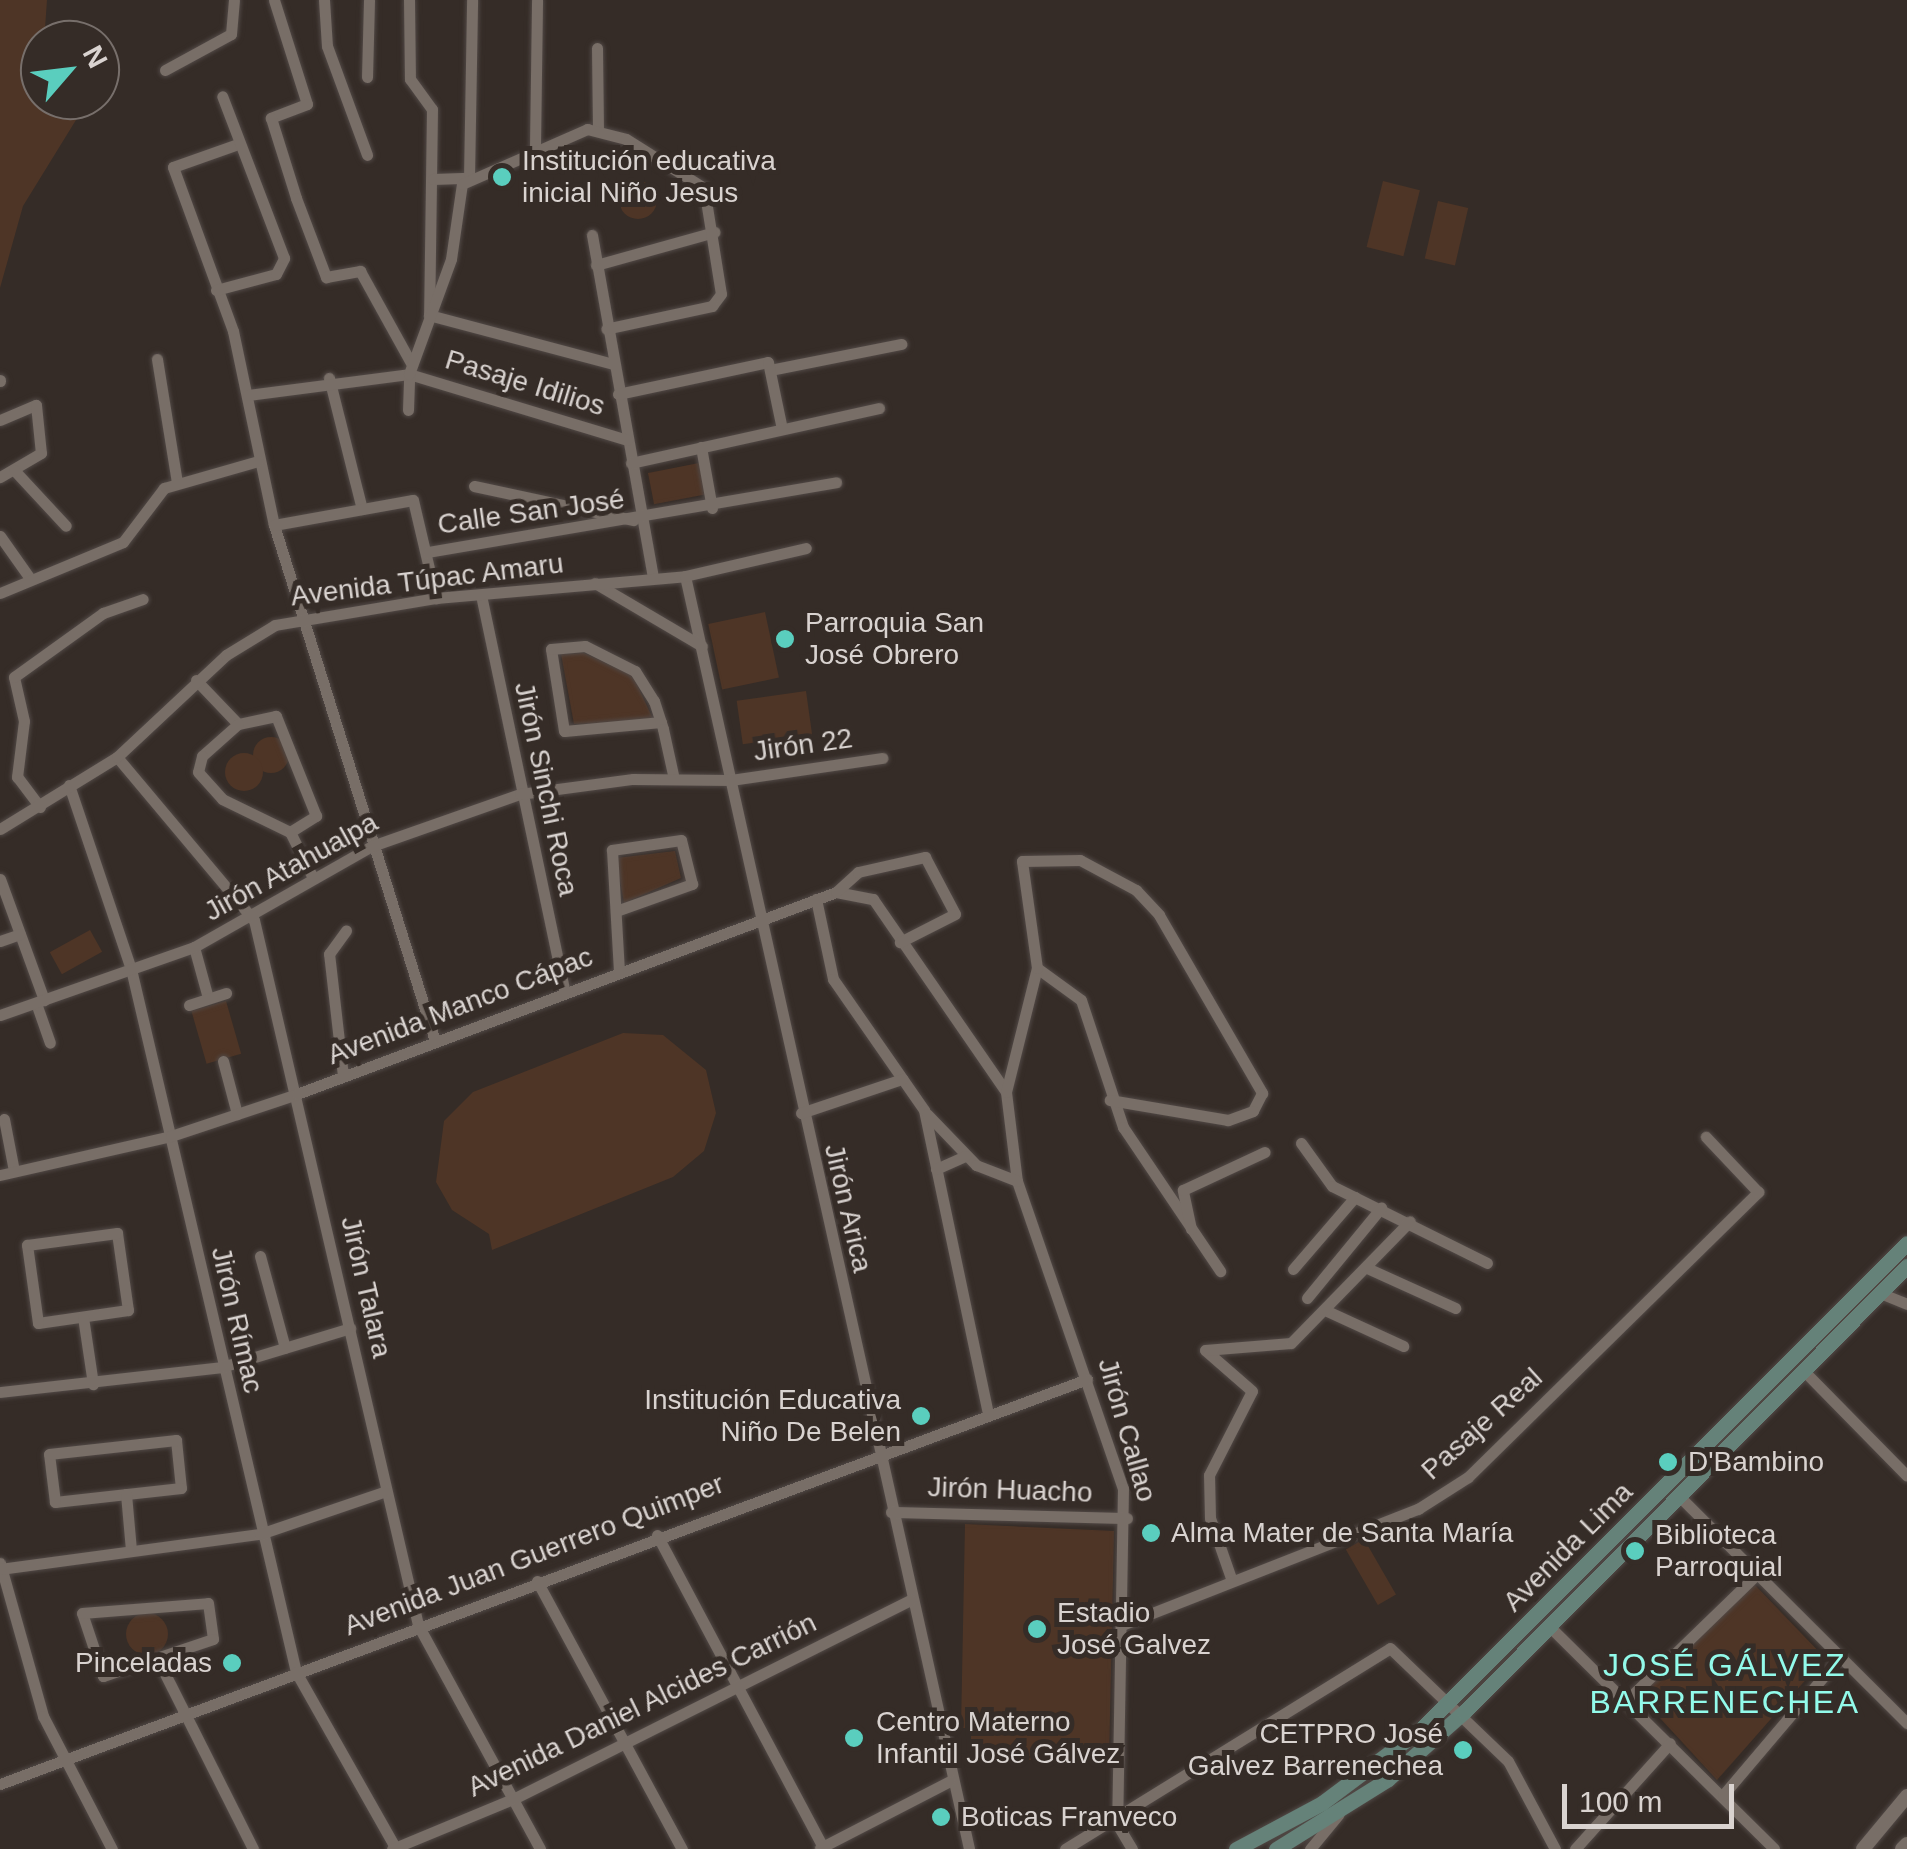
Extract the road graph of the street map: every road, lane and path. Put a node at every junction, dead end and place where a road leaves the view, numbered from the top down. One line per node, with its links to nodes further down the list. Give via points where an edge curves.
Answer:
1 (234, 0): 9 (street, via 231,34)
2 (274, 0): 27 (street, via 308,104 271,118 326,277 360,271)
3 (324, 0): 15 (street, via 327,46)
4 (369, 0): 10 (street)
5 (410, 0): 17 (street, via 410,79 432,108)
6 (472, 0): 16 (street)
7 (537, 0): 14 (street)
8 (597, 48): 12 (street)
9 (166, 70)
10 (368, 77)
11 (222, 96): 13 (street)
12 (598, 130): 14 (street); 18 (street, via 696,179)
13 (238, 144): 21 (street, via 173,168); 21 (street, via 283,268)
14 (535, 146): 16 (street)
15 (367, 155)
16 (468, 178): 17 (street); 22 (street)
17 (433, 179): 22 (street)
18 (714, 232): 20 (street); 23 (street, via 718,302)
19 (592, 235): 20 (street)
20 (596, 265): 23 (street)
21 (216, 290): 31 (street)
22 (429, 315): 26 (street); 27 (street)
23 (606, 329): 26 (street)
24 (901, 344): 28 (street)
25 (157, 359): 42 (street)
26 (613, 364): 30 (street)
27 (411, 370): 29 (street, Pasaje Idilios); 33 (street); 36 (street, Pasaje Idilios)
28 (770, 370): 30 (street, via 768,362); 35 (street)
29 (330, 378): 31 (street, Pasaje Idilios); 45 (street)
30 (618, 394): 36 (street)
31 (248, 395): 38 (street)
32 (878, 408): 35 (street)
33 (408, 410)
34 (0, 420): 40 (street, via 36,404 40,456)
35 (782, 428): 37 (street)
36 (627, 440): 39 (street)
37 (701, 447): 39 (street); 46 (street)
38 (258, 461): 42 (street); 48 (street)
39 (631, 463): 47 (street)
40 (14, 470): 41 (street); 49 (street)
41 (0, 477)
42 (177, 482): 54 (street, via 150,500 124,542 92,561)
43 (836, 482): 46 (street, Calle San José)
44 (474, 486): 47 (street)
45 (362, 508): 48 (street); 52 (street, via 413,500)
46 (712, 508): 47 (street, Calle San José)
47 (642, 522): 52 (street, Calle San José); 55 (street)
48 (274, 525): 61 (street)
49 (66, 526)
50 (0, 536): 54 (street)
51 (806, 548): 53 (street, Avenida Túpac Amaru)
52 (428, 552): 59 (street)
53 (685, 576): 55 (street, Avenida Túpac Amaru); 62 (street, Jirón Arica)
54 (29, 577): 57 (street)
55 (653, 577): 56 (street, Avenida Túpac Amaru)
56 (595, 584): 58 (street, Avenida Túpac Amaru); 62 (street)
57 (0, 593)
58 (481, 594): 59 (street, Avenida Túpac Amaru); 71 (street, Jirón Sinchi Roca)
59 (436, 598): 61 (street, Avenida Túpac Amaru)
60 (142, 600): 72 (street, via 103,613 14,678 24,721 17,776)
61 (302, 618): 63 (street, Avenida Túpac Amaru, via 248,638); 75 (street)
62 (702, 646): 69 (street, Jirón Arica)
63 (196, 680): 65 (street); 66 (street, Avenida Túpac Amaru)
64 (661, 722): 64 (street, via 635,671 610,654 551,649 564,731); 68 (street)
65 (238, 724): 74 (street, via 202,756 198,772 222,799); 74 (street, via 276,716 282,727 316,816)
66 (117, 757): 70 (street, Avenida Túpac Amaru); 81 (street, Jirón Talara)
67 (882, 758): 69 (street, Jirón 22)
68 (674, 779): 69 (street, Jirón Atahualpa); 71 (street, Jirón Atahualpa)
69 (730, 780): 82 (street, Jirón Arica)
70 (69, 785): 72 (street, Avenida Túpac Amaru); 89 (street, Jirón Rímac)
71 (520, 794): 75 (street, Jirón Atahualpa); 91 (street, Jirón Sinchi Roca)
72 (40, 807): 73 (street, Avenida Túpac Amaru)
73 (0, 829)
74 (290, 832): 76 (street)
75 (372, 846): 76 (street, Jirón Atahualpa); 97 (street)
76 (313, 878): 81 (street, Jirón Atahualpa)
77 (0, 879): 84 (street)
78 (836, 892): 79 (street, Avenida Manco Cápac); 86 (street, via 866,893); 86 (street, Avenida Manco Cápac, via 858,872 926,857 954,914)
79 (816, 898): 82 (street, Avenida Manco Cápac); 101 (street, via 833,979)
80 (616, 911): 80 (street, via 612,850 682,840 692,884); 90 (street)
81 (254, 920): 87 (street, Jirón Atahualpa); 103 (street, Jirón Talara)
82 (760, 920): 90 (street, Avenida Manco Cápac); 106 (street, Jirón Arica)
83 (346, 931): 100 (street, via 329,954)
84 (20, 934): 85 (street); 94 (street)
85 (0, 941)
86 (900, 942): 102 (street)
87 (194, 948): 89 (street, Jirón Atahualpa); 93 (street)
88 (1036, 968): 102 (street); 104 (street, via 1082,1000); 104 (street, via 1022,860 1080,860 1136,890 1262,1093 1253,1111 1228,1120)
89 (131, 969): 94 (street, Jirón Atahualpa); 109 (street, Jirón Rímac)
90 (619, 972): 91 (street, Avenida Manco Cápac)
91 (565, 992): 97 (street, Avenida Manco Cápac)
92 (226, 993): 93 (street)
93 (208, 998): 95 (street)
94 (40, 1001): 96 (street, Jirón Atahualpa); 98 (street)
95 (189, 1004)
96 (0, 1015)
97 (435, 1041): 100 (street, Avenida Manco Cápac)
98 (50, 1043)
99 (223, 1061): 107 (street)
100 (343, 1076): 103 (street, Avenida Manco Cápac)
101 (902, 1079): 105 (street); 106 (street)
102 (1006, 1092): 117 (street, Jirón Callao)
103 (297, 1094): 107 (street, Avenida Manco Cápac); 135 (street, Jirón Talara)
104 (1110, 1100): 121 (street)
105 (924, 1110): 113 (street); 114 (street)
106 (801, 1113): 144 (street, Jirón Arica)
107 (237, 1114): 109 (street, Avenida Manco Cápac)
108 (4, 1119): 115 (street)
109 (171, 1136): 115 (street, Avenida Manco Cápac); 138 (street, Jirón Rímac)
110 (1706, 1138): 157 (street, Pasaje Real, via 1758,1192 1454,1488)
111 (1301, 1143): 118 (street, via 1326,1181)
112 (1265, 1152): 121 (street, via 1183,1190)
113 (966, 1156): 114 (street); 117 (street)
114 (936, 1169): 143 (street)
115 (14, 1171): 116 (street, Avenida Manco Cápac)
116 (0, 1174)
117 (1017, 1181): 140 (street, Jirón Callao)
118 (1354, 1197): 119 (street); 127 (street)
119 (1381, 1208): 120 (street); 130 (street)
120 (1410, 1221): 124 (street); 126 (street)
121 (1191, 1233): 128 (street)
122 (1907, 1243): 167 (main road, Avenida Lima)
123 (260, 1256): 137 (street)
124 (1487, 1263)
125 (1907, 1266): 129 (main road, Avenida Lima)
126 (1366, 1268): 132 (street); 133 (street)
127 (1293, 1270)
128 (1220, 1272)
129 (1880, 1293): 131 (street); 139 (main road, Avenida Lima)
130 (1308, 1298)
131 (1907, 1304)
132 (1454, 1308)
133 (1327, 1311): 136 (street); 157 (street, via 1291,1343 1205,1350 1252,1390 1208,1475 1210,1518)
134 (83, 1316): 134 (street, via 128,1310 116,1232 26,1246 38,1323); 141 (street)
135 (350, 1328): 137 (street); 146 (street, Jirón Talara)
136 (1403, 1346)
137 (285, 1348): 138 (street)
138 (222, 1367): 141 (street); 151 (street, Jirón Rímac)
139 (1804, 1370): 145 (street); 148 (main road, Avenida Lima)
140 (1087, 1378): 143 (street, Avenida Juan Guerrero Quimper); 150 (street, Jirón Callao)
141 (92, 1384): 142 (street)
142 (0, 1392)
143 (987, 1410): 144 (street, Avenida Juan Guerrero Quimper)
144 (878, 1450): 149 (street, Jirón Arica); 152 (street, Avenida Juan Guerrero Quimper)
145 (1907, 1476)
146 (386, 1491): 151 (street); 161 (street, Jirón Talara)
147 (126, 1494): 147 (street, via 55,1502 49,1454 176,1440 181,1488); 153 (street)
148 (1678, 1495): 155 (street); 160 (main road, Avenida Lima)
149 (892, 1512): 150 (street, Jirón Huacho); 158 (street, Jirón Arica)
150 (1127, 1518): 159 (street, Jirón Callao)
151 (260, 1534): 153 (street); 164 (street, Jirón Rímac)
152 (657, 1535): 156 (street, Avenida Juan Guerrero Quimper); 165 (street)
153 (131, 1550): 154 (street)
154 (0, 1567): 173 (street, via 26,1669)
155 (1757, 1574): 162 (street); 166 (street)
156 (538, 1581): 161 (street, Avenida Juan Guerrero Quimper); 172 (street)
157 (1232, 1581): 159 (street, Pasaje Real)
158 (911, 1600): 165 (street, Avenida Daniel Alcides Carrión); 174 (street, Jirón Arica)
159 (1124, 1624): 180 (street, Jirón Callao)
160 (1548, 1624): 166 (street); 168 (main road, Avenida Lima)
161 (418, 1625): 164 (street, Avenida Juan Guerrero Quimper); 178 (street, Jirón Talara)
162 (1840, 1656): 170 (street); 176 (street)
163 (157, 1658): 163 (street, via 103,1676 82,1613 208,1602 213,1639); 169 (street)
164 (296, 1672): 169 (street, Avenida Juan Guerrero Quimper); 186 (street, Jirón Rímac)
165 (738, 1689): 172 (street, Avenida Daniel Alcides Carrión); 183 (street)
166 (1626, 1701): 171 (street)
167 (1449, 1702): 168 (street); 180 (street, via 1390,1648); 181 (main road, Avenida Lima, via 1378,1766)
168 (1464, 1712): 179 (main road, Avenida Lima); 194 (street, via 1508,1761)
169 (180, 1717): 173 (street, Avenida Juan Guerrero Quimper); 185 (street)
170 (1907, 1722)
171 (1670, 1743): 176 (street); 195 (street)
172 (625, 1744): 178 (street, Avenida Daniel Alcides Carrión); 188 (street)
173 (64, 1760): 175 (street, Avenida Juan Guerrero Quimper); 184 (street)
174 (950, 1781): 183 (street); 189 (street, Jirón Arica)
175 (0, 1784)
176 (1723, 1795): 196 (street)
177 (1907, 1796): 197 (street)
178 (513, 1800): 186 (street, Avenida Daniel Alcides Carrión); 187 (street, Jirón Talara)
179 (1340, 1813): 182 (main road, Avenida Lima); 193 (street)
180 (1117, 1824): 190 (street); 191 (street)
181 (1278, 1828): 182 (street); 192 (main road, Avenida Lima)
182 (1287, 1847)
183 (822, 1848)
184 (112, 1849)
185 (253, 1849)
186 (394, 1849)
187 (540, 1849)
188 (682, 1849)
189 (969, 1849)
190 (1066, 1849)
191 (1132, 1849)
192 (1236, 1849)
193 (1310, 1849)
194 (1555, 1849)
195 (1575, 1849)
196 (1774, 1849)
197 (1863, 1849)

